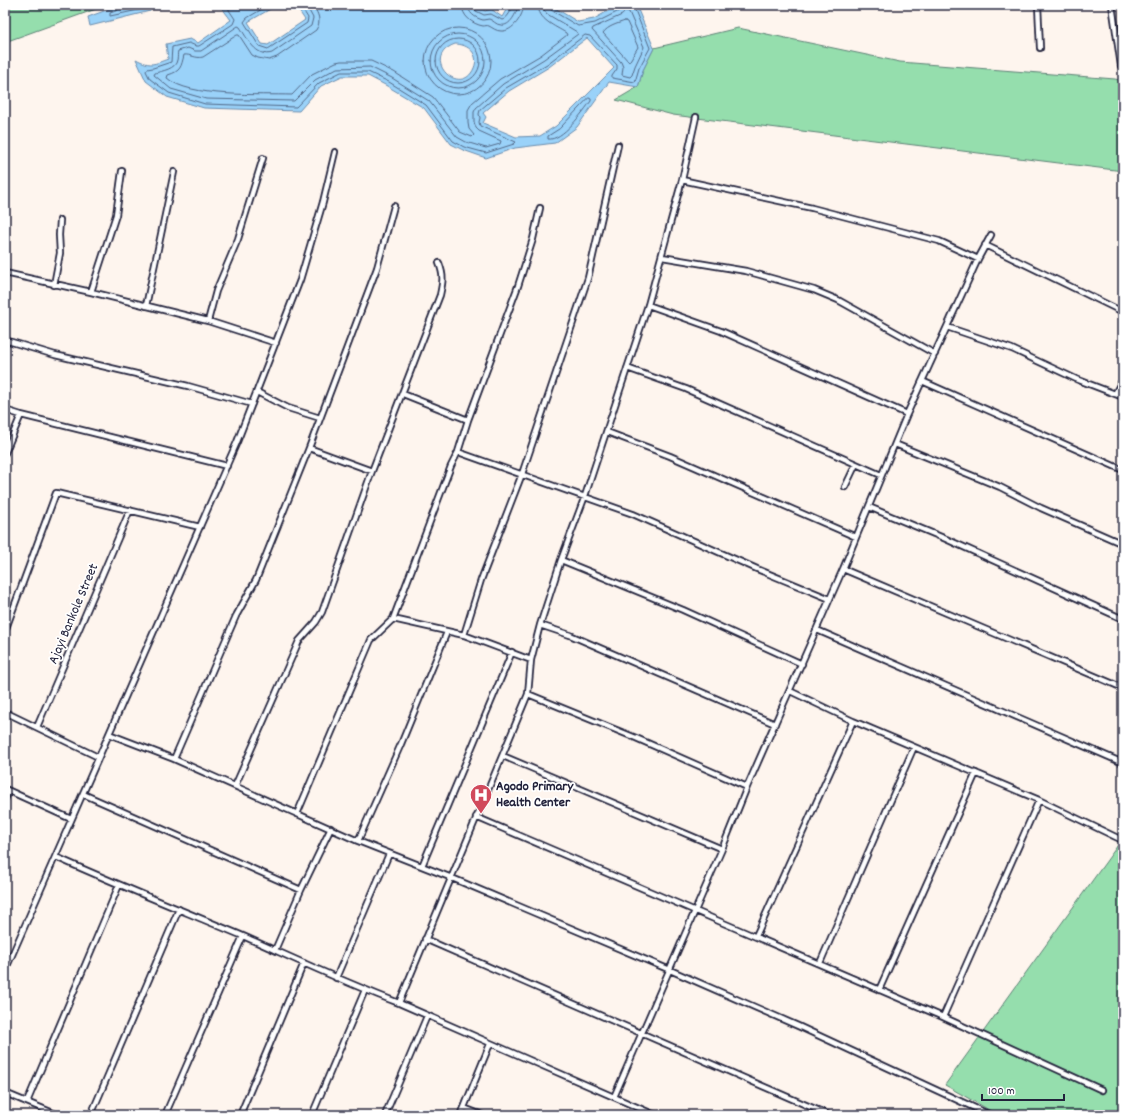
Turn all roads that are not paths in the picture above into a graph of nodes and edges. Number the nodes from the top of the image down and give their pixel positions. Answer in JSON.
{"nodes":[{"id":1,"x":1038,"y":5,"type":"edge"},
{"id":2,"x":1112,"y":5,"type":"edge"},
{"id":3,"x":1040,"y":48,"type":"dead end"},
{"id":4,"x":1121,"y":66,"type":"dead end"},
{"id":5,"x":696,"y":117,"type":"dead end"},
{"id":6,"x":618,"y":145,"type":"dead end"},
{"id":7,"x":335,"y":152,"type":"dead end"},
{"id":8,"x":263,"y":158,"type":"dead end"},
{"id":9,"x":122,"y":171,"type":"dead end"},
{"id":10,"x":174,"y":172,"type":"dead end"},
{"id":11,"x":682,"y":180,"type":"junction"},
{"id":12,"x":394,"y":206,"type":"dead end"},
{"id":13,"x":540,"y":208,"type":"dead end"},
{"id":14,"x":60,"y":220,"type":"dead end"},
{"id":15,"x":991,"y":235,"type":"dead end"},
{"id":16,"x":985,"y":245,"type":"junction"},
{"id":17,"x":662,"y":256,"type":"junction"},
{"id":18,"x":978,"y":259,"type":"junction"},
{"id":19,"x":439,"y":263,"type":"dead end"},
{"id":20,"x":5,"y":274,"type":"edge"},
{"id":21,"x":54,"y":285,"type":"junction"},
{"id":22,"x":91,"y":292,"type":"junction"},
{"id":23,"x":648,"y":305,"type":"junction"},
{"id":24,"x":146,"y":306,"type":"junction"},
{"id":25,"x":1123,"y":312,"type":"edge"},
{"id":26,"x":208,"y":321,"type":"junction"},
{"id":27,"x":947,"y":326,"type":"junction"},
{"id":28,"x":5,"y":340,"type":"edge"},
{"id":29,"x":276,"y":342,"type":"junction"},
{"id":30,"x":935,"y":354,"type":"junction"},
{"id":31,"x":627,"y":368,"type":"junction"},
{"id":32,"x":1123,"y":379,"type":"edge"},
{"id":33,"x":922,"y":381,"type":"junction"},
{"id":34,"x":256,"y":392,"type":"junction"},
{"id":35,"x":403,"y":394,"type":"junction"},
{"id":36,"x":1115,"y":394,"type":"junction"},
{"id":37,"x":1123,"y":397,"type":"edge"},
{"id":38,"x":252,"y":404,"type":"junction"},
{"id":39,"x":5,"y":410,"type":"edge"},
{"id":40,"x":907,"y":414,"type":"junction"},
{"id":41,"x":20,"y":415,"type":"junction"},
{"id":42,"x":320,"y":418,"type":"junction"},
{"id":43,"x":468,"y":420,"type":"junction"},
{"id":44,"x":607,"y":432,"type":"junction"},
{"id":45,"x":895,"y":444,"type":"junction"},
{"id":46,"x":309,"y":448,"type":"junction"},
{"id":47,"x":458,"y":452,"type":"junction"},
{"id":48,"x":5,"y":453,"type":"edge"},
{"id":49,"x":856,"y":464,"type":"junction"},
{"id":50,"x":227,"y":466,"type":"junction"},
{"id":51,"x":1123,"y":470,"type":"edge"},
{"id":52,"x":372,"y":471,"type":"junction"},
{"id":53,"x":522,"y":474,"type":"junction"},
{"id":54,"x":881,"y":474,"type":"junction"},
{"id":55,"x":845,"y":487,"type":"dead end"},
{"id":56,"x":585,"y":496,"type":"junction"},
{"id":57,"x":869,"y":507,"type":"junction"},
{"id":58,"x":130,"y":510,"type":"junction"},
{"id":59,"x":200,"y":527,"type":"junction"},
{"id":60,"x":856,"y":537,"type":"junction"},
{"id":61,"x":1123,"y":544,"type":"edge"},
{"id":62,"x":561,"y":560,"type":"junction"},
{"id":63,"x":843,"y":569,"type":"junction"},
{"id":64,"x":830,"y":599,"type":"junction"},
{"id":65,"x":392,"y":619,"type":"junction"},
{"id":66,"x":1123,"y":619,"type":"edge"},
{"id":67,"x":540,"y":625,"type":"junction"},
{"id":68,"x":817,"y":630,"type":"junction"},
{"id":69,"x":5,"y":631,"type":"edge"},
{"id":70,"x":447,"y":632,"type":"junction"},
{"id":71,"x":464,"y":635,"type":"junction"},
{"id":72,"x":512,"y":652,"type":"junction"},
{"id":73,"x":531,"y":660,"type":"junction"},
{"id":74,"x":802,"y":664,"type":"junction"},
{"id":75,"x":1123,"y":688,"type":"edge"},
{"id":76,"x":790,"y":691,"type":"junction"},
{"id":77,"x":528,"y":694,"type":"junction"},
{"id":78,"x":5,"y":712,"type":"edge"},
{"id":79,"x":853,"y":721,"type":"junction"},
{"id":80,"x":775,"y":724,"type":"junction"},
{"id":81,"x":37,"y":727,"type":"junction"},
{"id":82,"x":108,"y":734,"type":"junction"},
{"id":83,"x":914,"y":747,"type":"junction"},
{"id":84,"x":503,"y":756,"type":"junction"},
{"id":85,"x":98,"y":757,"type":"junction"},
{"id":86,"x":174,"y":758,"type":"junction"},
{"id":87,"x":1123,"y":763,"type":"edge"},
{"id":88,"x":976,"y":773,"type":"junction"},
{"id":89,"x":235,"y":786,"type":"junction"},
{"id":90,"x":747,"y":787,"type":"junction"},
{"id":91,"x":7,"y":790,"type":"edge"},
{"id":92,"x":82,"y":794,"type":"junction"},
{"id":93,"x":5,"y":798,"type":"edge"},
{"id":94,"x":1039,"y":800,"type":"junction"},
{"id":95,"x":297,"y":814,"type":"junction"},
{"id":96,"x":476,"y":817,"type":"junction"},
{"id":97,"x":71,"y":819,"type":"junction"},
{"id":98,"x":331,"y":828,"type":"junction"},
{"id":99,"x":1122,"y":840,"type":"dead end"},
{"id":100,"x":358,"y":841,"type":"junction"},
{"id":101,"x":722,"y":849,"type":"junction"},
{"id":102,"x":389,"y":854,"type":"junction"},
{"id":103,"x":56,"y":858,"type":"junction"},
{"id":104,"x":422,"y":866,"type":"junction"},
{"id":105,"x":452,"y":878,"type":"junction"},
{"id":106,"x":118,"y":885,"type":"junction"},
{"id":107,"x":300,"y":890,"type":"junction"},
{"id":108,"x":179,"y":909,"type":"junction"},
{"id":109,"x":695,"y":910,"type":"junction"},
{"id":110,"x":243,"y":936,"type":"junction"},
{"id":111,"x":756,"y":936,"type":"junction"},
{"id":112,"x":425,"y":939,"type":"junction"},
{"id":113,"x":274,"y":950,"type":"junction"},
{"id":114,"x":304,"y":963,"type":"junction"},
{"id":115,"x":820,"y":963,"type":"junction"},
{"id":116,"x":670,"y":970,"type":"junction"},
{"id":117,"x":5,"y":971,"type":"edge"},
{"id":118,"x":336,"y":978,"type":"junction"},
{"id":119,"x":365,"y":990,"type":"junction"},
{"id":120,"x":879,"y":990,"type":"junction"},
{"id":121,"x":399,"y":1003,"type":"junction"},
{"id":122,"x":427,"y":1016,"type":"junction"},
{"id":123,"x":943,"y":1017,"type":"junction"},
{"id":124,"x":642,"y":1032,"type":"junction"},
{"id":125,"x":490,"y":1044,"type":"junction"},
{"id":126,"x":1102,"y":1090,"type":"dead end"},
{"id":127,"x":5,"y":1093,"type":"edge"},
{"id":128,"x":614,"y":1097,"type":"junction"},
{"id":129,"x":26,"y":1102,"type":"junction"},
{"id":130,"x":464,"y":1108,"type":"junction"},
{"id":131,"x":58,"y":1115,"type":"edge"},
{"id":132,"x":91,"y":1115,"type":"edge"},
{"id":133,"x":165,"y":1115,"type":"edge"},
{"id":134,"x":240,"y":1115,"type":"edge"},
{"id":135,"x":312,"y":1115,"type":"edge"},
{"id":136,"x":384,"y":1115,"type":"edge"},
{"id":137,"x":461,"y":1115,"type":"edge"},
{"id":138,"x":482,"y":1115,"type":"edge"},
{"id":139,"x":655,"y":1115,"type":"edge"},
{"id":140,"x":829,"y":1115,"type":"edge"},
{"id":141,"x":990,"y":1115,"type":"edge"}],
"edges":[{"from":1,"to":3,"type":"street"},
{"from":2,"to":4,"type":"street"},
{"from":5,"to":11,"type":"street"},
{"from":6,"to":53,"type":"street"},
{"from":7,"to":29,"type":"street"},
{"from":8,"to":26,"type":"street"},
{"from":9,"to":22,"type":"street"},
{"from":10,"to":24,"type":"street"},
{"from":11,"to":17,"type":"street"},
{"from":11,"to":18,"type":"street"},
{"from":12,"to":42,"type":"street"},
{"from":13,"to":43,"type":"street"},
{"from":14,"to":21,"type":"street"},
{"from":15,"to":16,"type":"street"},
{"from":16,"to":18,"type":"street"},
{"from":16,"to":25,"type":"street"},
{"from":17,"to":23,"type":"street"},
{"from":17,"to":30,"type":"street"},
{"from":18,"to":27,"type":"street"},
{"from":19,"to":35,"type":"street"},
{"from":20,"to":21,"type":"street"},
{"from":21,"to":22,"type":"street"},
{"from":22,"to":24,"type":"street"},
{"from":23,"to":31,"type":"street"},
{"from":23,"to":40,"type":"street"},
{"from":24,"to":26,"type":"street"},
{"from":26,"to":29,"type":"street"},
{"from":27,"to":30,"type":"street"},
{"from":27,"to":36,"type":"street"},
{"from":28,"to":38,"type":"street"},
{"from":29,"to":34,"type":"street"},
{"from":30,"to":33,"type":"street"},
{"from":31,"to":44,"type":"street"},
{"from":31,"to":49,"type":"street"},
{"from":32,"to":36,"type":"street"},
{"from":33,"to":40,"type":"street"},
{"from":33,"to":51,"type":"street"},
{"from":34,"to":38,"type":"street"},
{"from":34,"to":42,"type":"street"},
{"from":35,"to":43,"type":"street"},
{"from":35,"to":52,"type":"street"},
{"from":36,"to":37,"type":"street"},
{"from":38,"to":50,"type":"street"},
{"from":39,"to":41,"type":"street"},
{"from":40,"to":45,"type":"street"},
{"from":41,"to":48,"type":"street"},
{"from":41,"to":50,"type":"street"},
{"from":42,"to":46,"type":"street"},
{"from":43,"to":47,"type":"street"},
{"from":44,"to":56,"type":"street"},
{"from":44,"to":60,"type":"street"},
{"from":45,"to":54,"type":"street"},
{"from":45,"to":61,"type":"street"},
{"from":46,"to":52,"type":"street"},
{"from":46,"to":86,"type":"street"},
{"from":47,"to":53,"type":"street"},
{"from":47,"to":65,"type":"street"},
{"from":49,"to":54,"type":"street"},
{"from":49,"to":55,"type":"street"},
{"from":50,"to":59,"type":"street"},
{"from":52,"to":89,"type":"street"},
{"from":53,"to":56,"type":"street"},
{"from":53,"to":71,"type":"street"},
{"from":54,"to":57,"type":"street"},
{"from":56,"to":62,"type":"street"},
{"from":56,"to":64,"type":"street"},
{"from":57,"to":60,"type":"street"},
{"from":57,"to":66,"type":"street"},
{"from":58,"to":59,"type":"street"},
{"from":58,"to":69,"type":"street"},
{"from":58,"to":81,"type":"street","name":"Ajayi Bankole Street"},
{"from":59,"to":82,"type":"street"},
{"from":60,"to":63,"type":"street"},
{"from":62,"to":67,"type":"street"},
{"from":62,"to":74,"type":"street"},
{"from":63,"to":64,"type":"street"},
{"from":63,"to":75,"type":"street"},
{"from":64,"to":68,"type":"street"},
{"from":65,"to":70,"type":"street"},
{"from":65,"to":95,"type":"street"},
{"from":67,"to":73,"type":"street"},
{"from":67,"to":80,"type":"street"},
{"from":68,"to":74,"type":"street"},
{"from":68,"to":87,"type":"street"},
{"from":70,"to":71,"type":"street"},
{"from":70,"to":100,"type":"street"},
{"from":71,"to":72,"type":"street"},
{"from":72,"to":73,"type":"street"},
{"from":72,"to":104,"type":"street"},
{"from":73,"to":77,"type":"street"},
{"from":74,"to":76,"type":"street"},
{"from":76,"to":79,"type":"street"},
{"from":76,"to":80,"type":"street"},
{"from":77,"to":84,"type":"street"},
{"from":77,"to":90,"type":"street"},
{"from":78,"to":81,"type":"street"},
{"from":79,"to":83,"type":"street"},
{"from":79,"to":111,"type":"street"},
{"from":80,"to":90,"type":"street"},
{"from":81,"to":85,"type":"street"},
{"from":82,"to":85,"type":"street"},
{"from":82,"to":86,"type":"street"},
{"from":83,"to":88,"type":"street"},
{"from":83,"to":115,"type":"street"},
{"from":84,"to":96,"type":"street"},
{"from":84,"to":101,"type":"street"},
{"from":85,"to":92,"type":"street"},
{"from":86,"to":89,"type":"street"},
{"from":88,"to":94,"type":"street"},
{"from":88,"to":120,"type":"street"},
{"from":89,"to":95,"type":"street"},
{"from":90,"to":101,"type":"street"},
{"from":91,"to":93,"type":"street"},
{"from":91,"to":97,"type":"street"},
{"from":92,"to":97,"type":"street"},
{"from":92,"to":107,"type":"street"},
{"from":94,"to":99,"type":"street"},
{"from":94,"to":123,"type":"street"},
{"from":95,"to":98,"type":"street"},
{"from":96,"to":105,"type":"street"},
{"from":96,"to":109,"type":"street"},
{"from":97,"to":103,"type":"street"},
{"from":98,"to":100,"type":"street"},
{"from":98,"to":107,"type":"street"},
{"from":100,"to":102,"type":"street"},
{"from":101,"to":109,"type":"street"},
{"from":102,"to":104,"type":"street"},
{"from":102,"to":118,"type":"street"},
{"from":103,"to":106,"type":"street"},
{"from":103,"to":117,"type":"street"},
{"from":104,"to":105,"type":"street"},
{"from":105,"to":112,"type":"street"},
{"from":105,"to":116,"type":"street"},
{"from":106,"to":108,"type":"street"},
{"from":106,"to":129,"type":"street"},
{"from":107,"to":113,"type":"street"},
{"from":108,"to":110,"type":"street"},
{"from":108,"to":132,"type":"street"},
{"from":109,"to":111,"type":"street"},
{"from":109,"to":116,"type":"street"},
{"from":110,"to":113,"type":"street"},
{"from":110,"to":133,"type":"street"},
{"from":111,"to":115,"type":"street"},
{"from":112,"to":121,"type":"street"},
{"from":112,"to":124,"type":"street"},
{"from":113,"to":114,"type":"street"},
{"from":114,"to":118,"type":"street"},
{"from":114,"to":134,"type":"street"},
{"from":115,"to":120,"type":"street"},
{"from":116,"to":124,"type":"street"},
{"from":116,"to":141,"type":"street"},
{"from":118,"to":119,"type":"street"},
{"from":119,"to":121,"type":"street"},
{"from":119,"to":135,"type":"street"},
{"from":120,"to":123,"type":"street"},
{"from":121,"to":122,"type":"street"},
{"from":122,"to":125,"type":"street"},
{"from":122,"to":136,"type":"street"},
{"from":123,"to":126,"type":"street"},
{"from":124,"to":128,"type":"street"},
{"from":124,"to":140,"type":"street"},
{"from":125,"to":128,"type":"street"},
{"from":125,"to":130,"type":"street"},
{"from":127,"to":129,"type":"street"},
{"from":128,"to":139,"type":"street"},
{"from":129,"to":131,"type":"street"},
{"from":130,"to":137,"type":"street"},
{"from":130,"to":138,"type":"street"}]}
